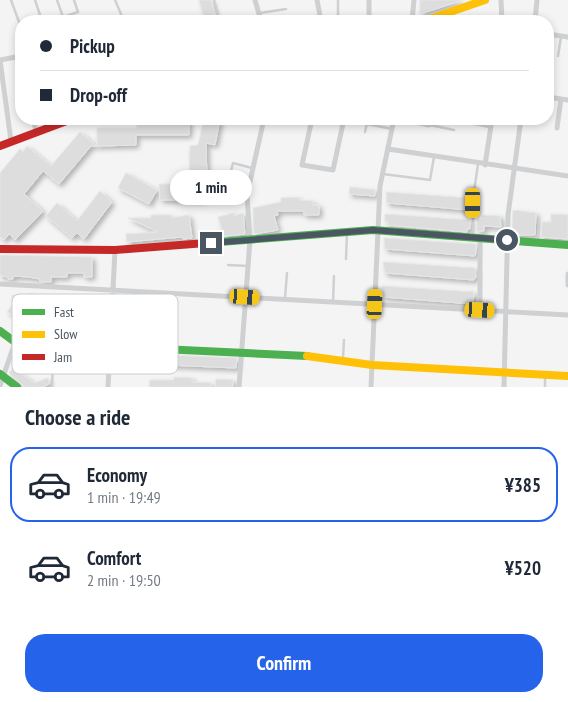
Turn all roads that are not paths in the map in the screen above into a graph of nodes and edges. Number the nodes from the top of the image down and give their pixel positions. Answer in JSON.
{"nodes":[{"id":1,"x":11,"y":0,"type":"edge"},
{"id":2,"x":35,"y":0,"type":"edge"},
{"id":3,"x":57,"y":0,"type":"edge"},
{"id":4,"x":74,"y":0,"type":"edge"},
{"id":5,"x":115,"y":0,"type":"edge"},
{"id":6,"x":214,"y":0,"type":"edge"},
{"id":7,"x":255,"y":0,"type":"edge"},
{"id":8,"x":317,"y":0,"type":"edge"},
{"id":9,"x":338,"y":0,"type":"edge"},
{"id":10,"x":369,"y":0,"type":"edge"},
{"id":11,"x":414,"y":0,"type":"edge"},
{"id":12,"x":485,"y":0,"type":"edge"},
{"id":13,"x":502,"y":0,"type":"edge"},
{"id":14,"x":537,"y":0,"type":"edge"},
{"id":15,"x":286,"y":9,"type":"dead end"},
{"id":16,"x":259,"y":14,"type":"joint"},
{"id":17,"x":16,"y":15,"type":"edge"},
{"id":18,"x":39,"y":15,"type":"edge"},
{"id":19,"x":62,"y":15,"type":"edge"},
{"id":20,"x":69,"y":15,"type":"edge"},
{"id":21,"x":121,"y":15,"type":"edge"},
{"id":22,"x":218,"y":15,"type":"edge"},
{"id":23,"x":320,"y":15,"type":"edge"},
{"id":24,"x":338,"y":15,"type":"edge"},
{"id":25,"x":369,"y":15,"type":"edge"},
{"id":26,"x":413,"y":15,"type":"edge"},
{"id":27,"x":449,"y":15,"type":"edge"},
{"id":28,"x":502,"y":15,"type":"edge"},
{"id":29,"x":535,"y":15,"type":"edge"},
{"id":30,"x":554,"y":35,"type":"edge"},
{"id":31,"x":561,"y":36,"type":"junction"},
{"id":32,"x":568,"y":37,"type":"edge"},
{"id":33,"x":558,"y":56,"type":"dead end"},
{"id":34,"x":15,"y":57,"type":"edge"},
{"id":35,"x":0,"y":68,"type":"edge"},
{"id":36,"x":2,"y":97,"type":"edge"},
{"id":37,"x":554,"y":98,"type":"edge"},
{"id":38,"x":561,"y":99,"type":"junction"},
{"id":39,"x":568,"y":100,"type":"edge"},
{"id":40,"x":34,"y":125,"type":"edge"},
{"id":41,"x":54,"y":125,"type":"edge"},
{"id":42,"x":263,"y":125,"type":"edge"},
{"id":43,"x":311,"y":125,"type":"edge"},
{"id":44,"x":343,"y":125,"type":"edge"},
{"id":45,"x":367,"y":125,"type":"edge"},
{"id":46,"x":372,"y":125,"type":"edge"},
{"id":47,"x":393,"y":125,"type":"edge"},
{"id":48,"x":438,"y":125,"type":"edge"},
{"id":49,"x":480,"y":125,"type":"edge"},
{"id":50,"x":520,"y":125,"type":"edge"},
{"id":51,"x":491,"y":127,"type":"joint"},
{"id":52,"x":557,"y":128,"type":"dead end"},
{"id":53,"x":392,"y":129,"type":"junction"},
{"id":54,"x":454,"y":130,"type":"dead end"},
{"id":55,"x":36,"y":131,"type":"junction"},
{"id":56,"x":365,"y":132,"type":"dead end"},
{"id":57,"x":11,"y":141,"type":"junction"},
{"id":58,"x":0,"y":146,"type":"edge"},
{"id":59,"x":388,"y":149,"type":"junction"},
{"id":60,"x":434,"y":157,"type":"junction"},
{"id":61,"x":478,"y":164,"type":"junction"},
{"id":62,"x":485,"y":165,"type":"junction"},
{"id":63,"x":252,"y":168,"type":"junction"},
{"id":64,"x":514,"y":168,"type":"junction"},
{"id":65,"x":383,"y":174,"type":"junction"},
{"id":66,"x":568,"y":176,"type":"edge"},
{"id":67,"x":474,"y":192,"type":"dead end"},
{"id":68,"x":247,"y":195,"type":"junction"},
{"id":69,"x":473,"y":203,"type":"dead end"},
{"id":70,"x":539,"y":222,"type":"dead end"},
{"id":71,"x":379,"y":230,"type":"junction"},
{"id":72,"x":347,"y":232,"type":"junction"},
{"id":73,"x":476,"y":237,"type":"junction"},
{"id":74,"x":250,"y":240,"type":"junction"},
{"id":75,"x":507,"y":240,"type":"junction"},
{"id":76,"x":538,"y":242,"type":"junction"},
{"id":77,"x":568,"y":245,"type":"edge"},
{"id":78,"x":0,"y":249,"type":"edge"},
{"id":79,"x":115,"y":250,"type":"junction"},
{"id":80,"x":346,"y":259,"type":"dead end"},
{"id":81,"x":228,"y":265,"type":"dead end"},
{"id":82,"x":248,"y":266,"type":"junction"},
{"id":83,"x":287,"y":274,"type":"dead end"},
{"id":84,"x":568,"y":274,"type":"edge"},
{"id":85,"x":334,"y":276,"type":"dead end"},
{"id":86,"x":0,"y":284,"type":"edge"},
{"id":87,"x":568,"y":285,"type":"edge"},
{"id":88,"x":113,"y":290,"type":"junction"},
{"id":89,"x":113,"y":294,"type":"edge"},
{"id":90,"x":245,"y":297,"type":"junction"},
{"id":91,"x":285,"y":300,"type":"junction"},
{"id":92,"x":333,"y":302,"type":"junction"},
{"id":93,"x":375,"y":304,"type":"junction"},
{"id":94,"x":480,"y":310,"type":"junction"},
{"id":95,"x":505,"y":311,"type":"junction"},
{"id":96,"x":568,"y":315,"type":"edge"},
{"id":97,"x":0,"y":331,"type":"edge"},
{"id":98,"x":12,"y":340,"type":"edge"},
{"id":99,"x":344,"y":340,"type":"dead end"},
{"id":100,"x":178,"y":349,"type":"edge"},
{"id":101,"x":12,"y":350,"type":"edge"},
{"id":102,"x":241,"y":351,"type":"junction"},
{"id":103,"x":342,"y":361,"type":"junction"},
{"id":104,"x":372,"y":365,"type":"junction"},
{"id":105,"x":504,"y":372,"type":"junction"},
{"id":106,"x":52,"y":374,"type":"edge"},
{"id":107,"x":109,"y":374,"type":"edge"},
{"id":108,"x":545,"y":375,"type":"junction"},
{"id":109,"x":2,"y":376,"type":"edge"},
{"id":110,"x":568,"y":376,"type":"edge"},
{"id":111,"x":0,"y":386,"type":"edge"},
{"id":112,"x":17,"y":387,"type":"edge"},
{"id":113,"x":52,"y":387,"type":"edge"},
{"id":114,"x":108,"y":387,"type":"edge"},
{"id":115,"x":239,"y":387,"type":"edge"},
{"id":116,"x":371,"y":387,"type":"edge"},
{"id":117,"x":504,"y":387,"type":"edge"},
{"id":118,"x":545,"y":387,"type":"edge"}],
"edges":[{"from":1,"to":17,"type":"lane"},
{"from":2,"to":18,"type":"lane"},
{"from":3,"to":19,"type":"lane"},
{"from":4,"to":20,"type":"lane"},
{"from":5,"to":21,"type":"lane"},
{"from":6,"to":22,"type":"lane"},
{"from":7,"to":16,"type":"street"},
{"from":8,"to":23,"type":"street"},
{"from":9,"to":24,"type":"lane"},
{"from":10,"to":25,"type":"street"},
{"from":11,"to":26,"type":"street"},
{"from":12,"to":27,"type":"street"},
{"from":13,"to":28,"type":"street"},
{"from":14,"to":29,"type":"street"},
{"from":15,"to":16,"type":"lane"},
{"from":30,"to":31,"type":"street"},
{"from":31,"to":32,"type":"street"},
{"from":31,"to":33,"type":"lane"},
{"from":34,"to":35,"type":"street"},
{"from":35,"to":36,"type":"street"},
{"from":36,"to":57,"type":"street"},
{"from":37,"to":38,"type":"street"},
{"from":38,"to":39,"type":"street"},
{"from":38,"to":52,"type":"street"},
{"from":40,"to":55,"type":"street"},
{"from":41,"to":55,"type":"street"},
{"from":42,"to":63,"type":"street"},
{"from":43,"to":44,"type":"street"},
{"from":45,"to":56,"type":"lane"},
{"from":46,"to":53,"type":"lane"},
{"from":47,"to":53,"type":"street"},
{"from":48,"to":54,"type":"lane"},
{"from":49,"to":51,"type":"lane"},
{"from":50,"to":64,"type":"street"},
{"from":51,"to":62,"type":"street"},
{"from":53,"to":59,"type":"street"},
{"from":55,"to":57,"type":"street"},
{"from":57,"to":58,"type":"street"},
{"from":59,"to":60,"type":"street"},
{"from":59,"to":65,"type":"street"},
{"from":60,"to":61,"type":"street"},
{"from":60,"to":65,"type":"lane"},
{"from":61,"to":62,"type":"street"},
{"from":61,"to":67,"type":"lane"},
{"from":62,"to":64,"type":"street"},
{"from":63,"to":68,"type":"street"},
{"from":63,"to":68,"type":"lane"},
{"from":64,"to":66,"type":"street"},
{"from":64,"to":75,"type":"street"},
{"from":65,"to":71,"type":"street"},
{"from":68,"to":74,"type":"street"},
{"from":69,"to":73,"type":"lane"},
{"from":70,"to":76,"type":"lane"},
{"from":71,"to":72,"type":"street"},
{"from":71,"to":73,"type":"street"},
{"from":71,"to":93,"type":"street"},
{"from":72,"to":74,"type":"street"},
{"from":72,"to":80,"type":"lane"},
{"from":73,"to":75,"type":"street"},
{"from":73,"to":94,"type":"street"},
{"from":74,"to":79,"type":"street"},
{"from":74,"to":82,"type":"street"},
{"from":75,"to":76,"type":"street"},
{"from":75,"to":95,"type":"street"},
{"from":76,"to":77,"type":"street"},
{"from":78,"to":79,"type":"street"},
{"from":79,"to":88,"type":"street"},
{"from":81,"to":82,"type":"lane"},
{"from":82,"to":90,"type":"street"},
{"from":83,"to":91,"type":"lane"},
{"from":84,"to":87,"type":"street"},
{"from":85,"to":92,"type":"lane"},
{"from":86,"to":88,"type":"street"},
{"from":88,"to":89,"type":"street"},
{"from":88,"to":90,"type":"street"},
{"from":90,"to":91,"type":"street"},
{"from":90,"to":102,"type":"street"},
{"from":91,"to":92,"type":"street"},
{"from":92,"to":93,"type":"street"},
{"from":93,"to":94,"type":"street"},
{"from":93,"to":104,"type":"street"},
{"from":94,"to":95,"type":"street"},
{"from":95,"to":96,"type":"street"},
{"from":95,"to":105,"type":"street"},
{"from":97,"to":98,"type":"street"},
{"from":99,"to":103,"type":"lane"},
{"from":100,"to":102,"type":"street"},
{"from":101,"to":109,"type":"street"},
{"from":102,"to":103,"type":"street"},
{"from":102,"to":115,"type":"street"},
{"from":103,"to":104,"type":"street"},
{"from":104,"to":105,"type":"street"},
{"from":104,"to":116,"type":"street"},
{"from":105,"to":108,"type":"street"},
{"from":105,"to":117,"type":"street"},
{"from":106,"to":113,"type":"lane"},
{"from":107,"to":114,"type":"street"},
{"from":108,"to":110,"type":"street"},
{"from":108,"to":118,"type":"lane"},
{"from":109,"to":111,"type":"street"},
{"from":109,"to":112,"type":"street"}]}
